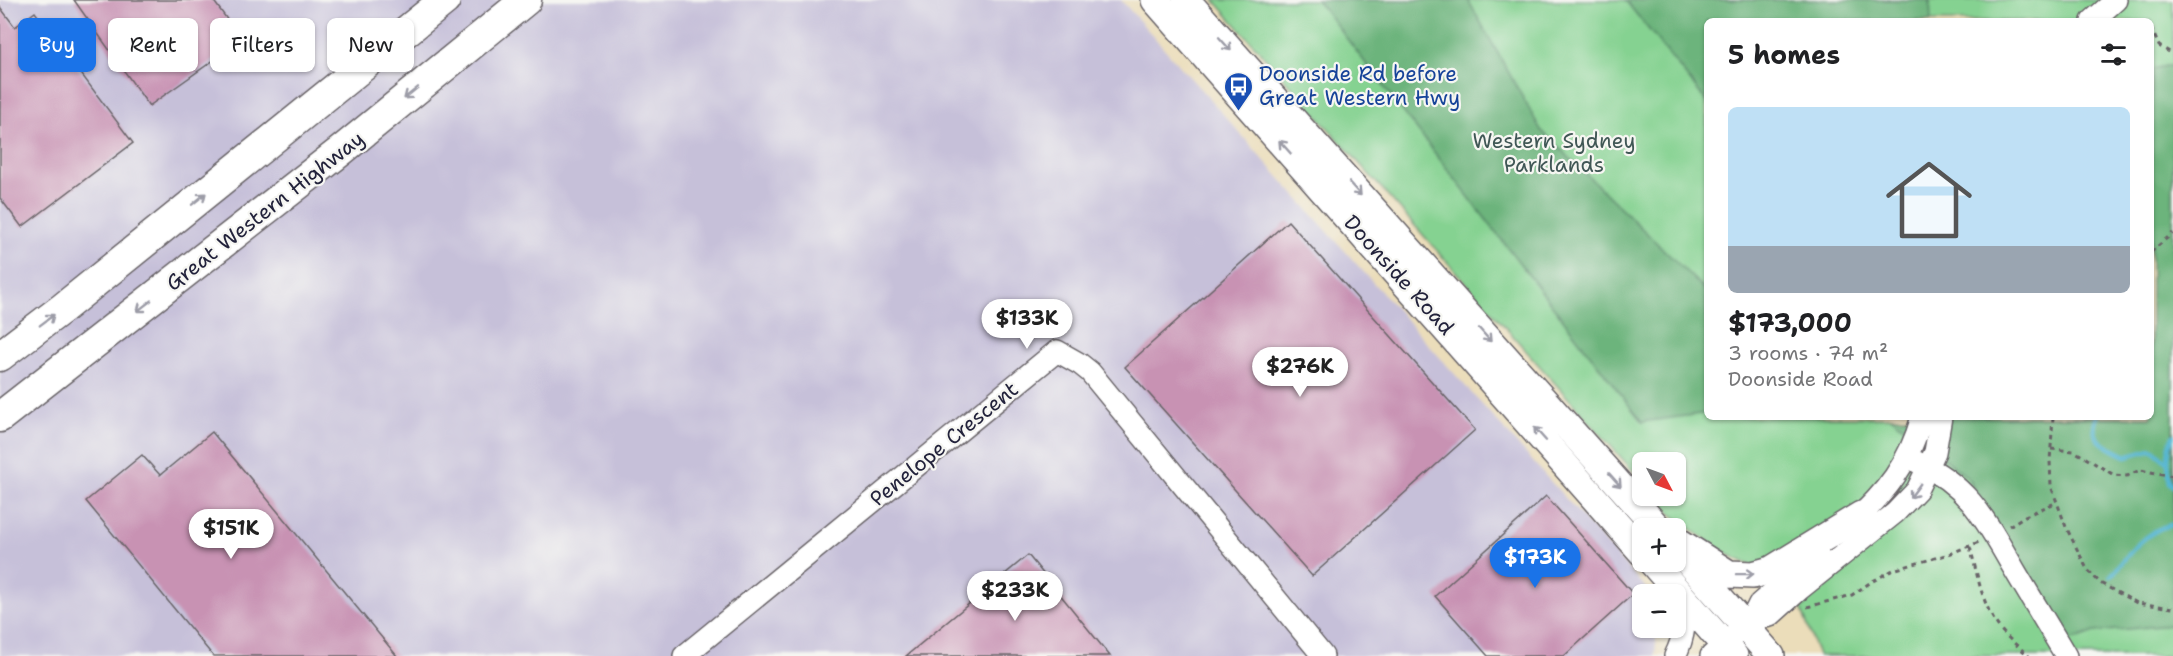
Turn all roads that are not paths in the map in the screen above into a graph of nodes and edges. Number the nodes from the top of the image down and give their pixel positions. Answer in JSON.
{"nodes":[{"id":1,"x":445,"y":0,"type":"edge"},
{"id":2,"x":526,"y":0,"type":"edge"},
{"id":3,"x":1155,"y":0,"type":"edge"},
{"id":4,"x":1186,"y":0,"type":"edge"},
{"id":5,"x":2116,"y":0,"type":"edge"},
{"id":6,"x":2095,"y":18,"type":"edge"},
{"id":7,"x":0,"y":356,"type":"edge"},
{"id":8,"x":0,"y":417,"type":"edge"},
{"id":9,"x":1921,"y":420,"type":"edge"},
{"id":10,"x":1940,"y":420,"type":"edge"},
{"id":11,"x":1907,"y":458,"type":"junction"},
{"id":12,"x":1928,"y":467,"type":"junction"},
{"id":13,"x":1861,"y":515,"type":"junction"},
{"id":14,"x":1649,"y":518,"type":"edge"},
{"id":15,"x":1632,"y":541,"type":"edge"},
{"id":16,"x":1686,"y":546,"type":"edge"},
{"id":17,"x":1686,"y":558,"type":"edge"},
{"id":18,"x":1660,"y":572,"type":"edge"},
{"id":19,"x":1670,"y":584,"type":"edge"},
{"id":20,"x":1686,"y":603,"type":"edge"},
{"id":21,"x":1747,"y":623,"type":"junction"},
{"id":22,"x":1682,"y":638,"type":"edge"},
{"id":23,"x":1723,"y":652,"type":"edge"},
{"id":24,"x":684,"y":656,"type":"edge"},
{"id":25,"x":1323,"y":656,"type":"edge"},
{"id":26,"x":1675,"y":656,"type":"edge"},
{"id":27,"x":1771,"y":656,"type":"edge"},
{"id":28,"x":2066,"y":656,"type":"edge"}],
"edges":[{"from":7,"to":1,"type":"highway","one_way":true},
{"from":2,"to":8,"type":"highway","name":"Great Western Highway","one_way":true},
{"from":15,"to":3,"type":"main road","name":"Doonside Road","one_way":true},
{"from":4,"to":14,"type":"main road","name":"Doonside Road","one_way":true},
{"from":5,"to":6,"type":"street"},
{"from":9,"to":11,"type":"street"},
{"from":10,"to":12,"type":"street"},
{"from":11,"to":12,"type":"street"},
{"from":11,"to":13,"type":"street"},
{"from":12,"to":21,"type":"street","one_way":true},
{"from":12,"to":28,"type":"street"},
{"from":16,"to":13,"type":"main road","one_way":true},
{"from":13,"to":21,"type":"street"},
{"from":17,"to":21,"type":"main road"},
{"from":18,"to":19,"type":"main road"},
{"from":20,"to":23,"type":"main road"},
{"from":21,"to":23,"type":"street"},
{"from":21,"to":27,"type":"main road"},
{"from":22,"to":26,"type":"street"},
{"from":24,"to":25,"type":"street","name":"Penelope Crescent"}]}
